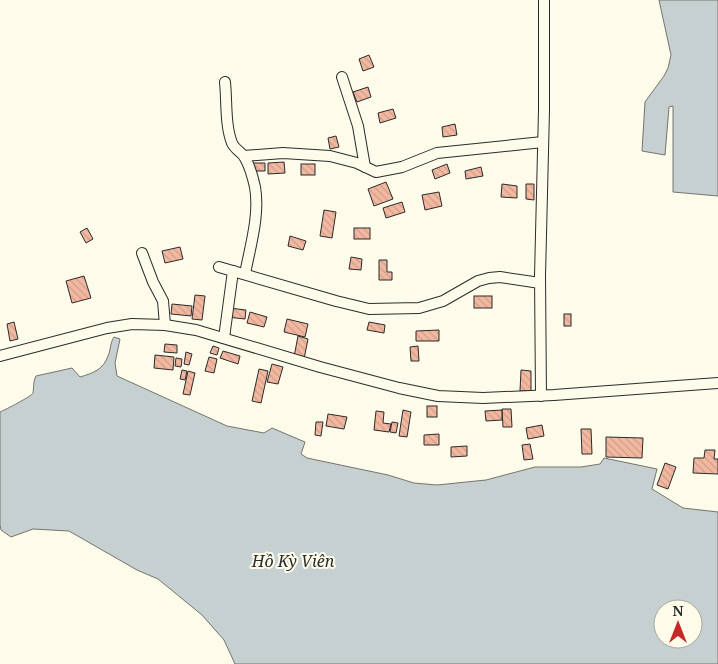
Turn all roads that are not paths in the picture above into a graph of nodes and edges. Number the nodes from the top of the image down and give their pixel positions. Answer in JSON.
{"nodes":[{"id":1,"x":544,"y":0,"type":"edge"},
{"id":2,"x":342,"y":77,"type":"dead end"},
{"id":3,"x":225,"y":82,"type":"dead end"},
{"id":4,"x":543,"y":142,"type":"junction"},
{"id":5,"x":244,"y":156,"type":"junction"},
{"id":6,"x":365,"y":167,"type":"junction"},
{"id":7,"x":142,"y":253,"type":"dead end"},
{"id":8,"x":218,"y":267,"type":"dead end"},
{"id":9,"x":233,"y":271,"type":"junction"},
{"id":10,"x":244,"y":274,"type":"junction"},
{"id":11,"x":540,"y":283,"type":"junction"},
{"id":12,"x":164,"y":325,"type":"junction"},
{"id":13,"x":224,"y":338,"type":"junction"},
{"id":14,"x":0,"y":356,"type":"edge"},
{"id":15,"x":718,"y":383,"type":"edge"},
{"id":16,"x":541,"y":396,"type":"junction"}],
"edges":[{"from":1,"to":4,"type":"street"},
{"from":2,"to":6,"type":"street"},
{"from":3,"to":5,"type":"street"},
{"from":4,"to":6,"type":"street"},
{"from":4,"to":11,"type":"street"},
{"from":5,"to":6,"type":"street"},
{"from":5,"to":10,"type":"street"},
{"from":7,"to":12,"type":"street"},
{"from":8,"to":9,"type":"street"},
{"from":9,"to":10,"type":"street"},
{"from":9,"to":13,"type":"street"},
{"from":10,"to":11,"type":"street"},
{"from":11,"to":16,"type":"street"},
{"from":12,"to":13,"type":"street"},
{"from":12,"to":14,"type":"street"},
{"from":13,"to":16,"type":"street"},
{"from":15,"to":16,"type":"street"}]}
